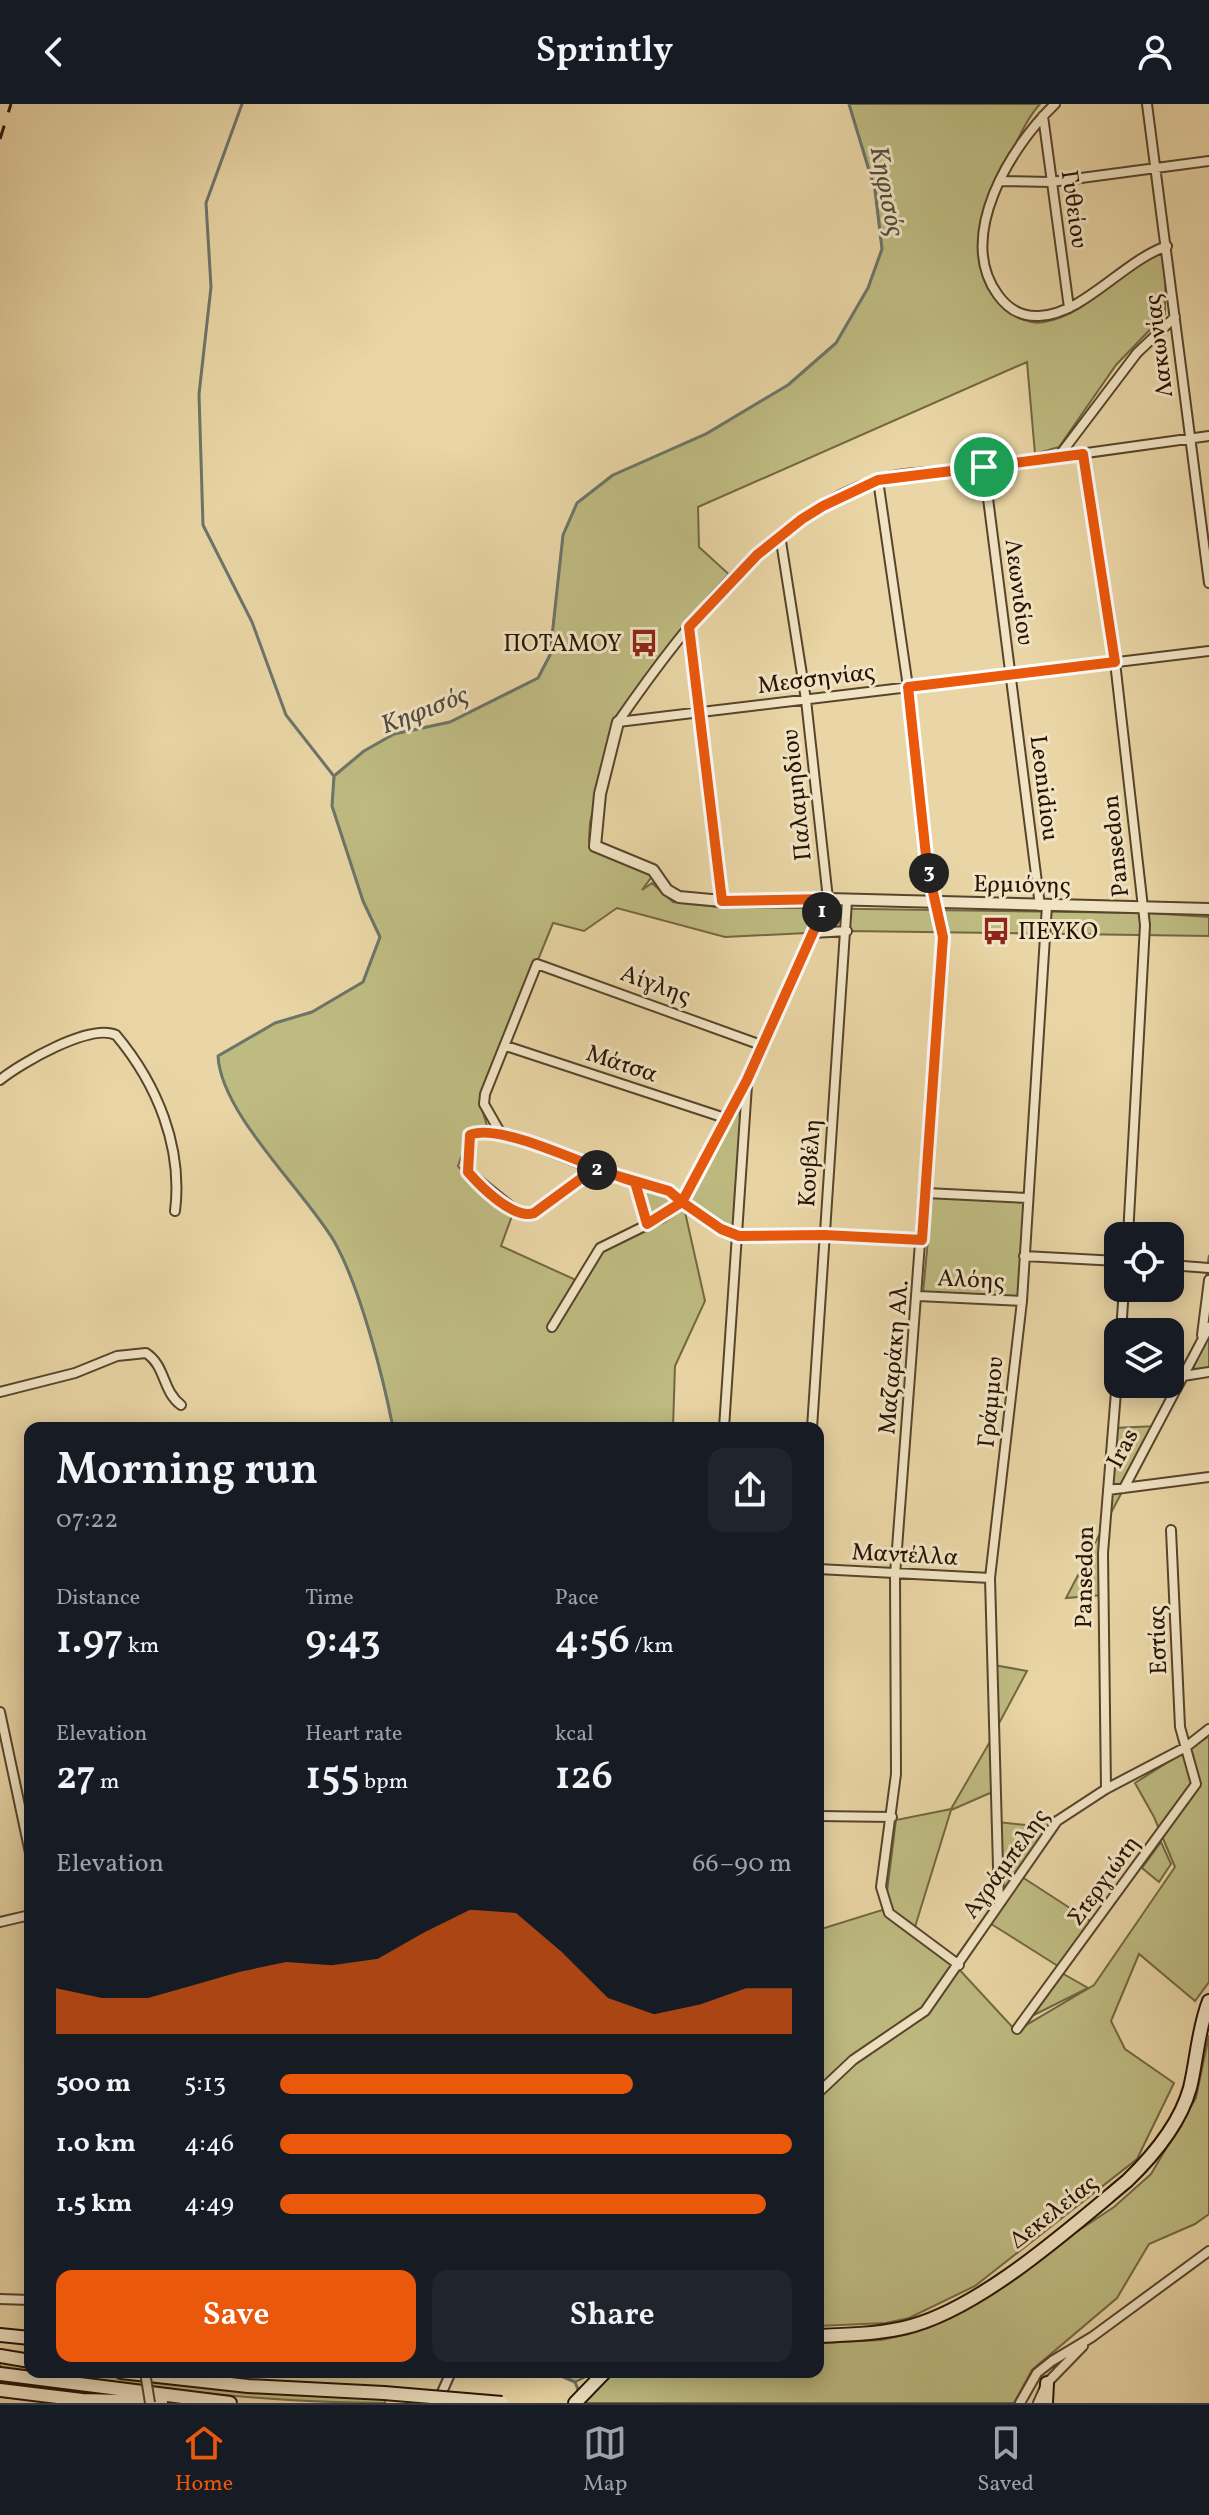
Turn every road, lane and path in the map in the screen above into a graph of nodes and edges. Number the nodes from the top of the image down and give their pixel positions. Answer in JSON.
{"nodes":[{"id":1,"x":1055,"y":104,"type":"edge"},
{"id":2,"x":1147,"y":104,"type":"edge"},
{"id":3,"x":1043,"y":116,"type":"junction"},
{"id":4,"x":1209,"y":161,"type":"edge"},
{"id":5,"x":1156,"y":168,"type":"junction"},
{"id":6,"x":1001,"y":181,"type":"junction"},
{"id":7,"x":1051,"y":182,"type":"junction"},
{"id":8,"x":1167,"y":246,"type":"junction"},
{"id":9,"x":1069,"y":308,"type":"junction"},
{"id":10,"x":1175,"y":317,"type":"junction"},
{"id":11,"x":1209,"y":436,"type":"edge"},
{"id":12,"x":1189,"y":439,"type":"junction"},
{"id":13,"x":1083,"y":454,"type":"junction"},
{"id":14,"x":1059,"y":456,"type":"junction"},
{"id":15,"x":984,"y":467,"type":"junction"},
{"id":16,"x":878,"y":480,"type":"junction"},
{"id":17,"x":780,"y":535,"type":"junction"},
{"id":18,"x":1209,"y":583,"type":"edge"},
{"id":19,"x":689,"y":627,"type":"junction"},
{"id":20,"x":1209,"y":651,"type":"edge"},
{"id":21,"x":1115,"y":662,"type":"junction"},
{"id":22,"x":1010,"y":675,"type":"junction"},
{"id":23,"x":908,"y":687,"type":"junction"},
{"id":24,"x":806,"y":700,"type":"junction"},
{"id":25,"x":700,"y":712,"type":"junction"},
{"id":26,"x":618,"y":722,"type":"junction"},
{"id":27,"x":828,"y":899,"type":"junction"},
{"id":28,"x":722,"y":901,"type":"junction"},
{"id":29,"x":847,"y":901,"type":"junction"},
{"id":30,"x":937,"y":903,"type":"junction"},
{"id":31,"x":1142,"y":905,"type":"junction"},
{"id":32,"x":1043,"y":906,"type":"junction"},
{"id":33,"x":1209,"y":909,"type":"edge"},
{"id":34,"x":847,"y":931,"type":"junction"},
{"id":35,"x":813,"y":933,"type":"junction"},
{"id":36,"x":761,"y":1045,"type":"junction"},
{"id":37,"x":506,"y":1046,"type":"junction"},
{"id":38,"x":0,"y":1080,"type":"edge"},
{"id":39,"x":747,"y":1080,"type":"junction"},
{"id":40,"x":725,"y":1118,"type":"junction"},
{"id":41,"x":500,"y":1132,"type":"junction"},
{"id":42,"x":594,"y":1169,"type":"junction"},
{"id":43,"x":635,"y":1182,"type":"junction"},
{"id":44,"x":926,"y":1193,"type":"junction"},
{"id":45,"x":1028,"y":1198,"type":"junction"},
{"id":46,"x":682,"y":1202,"type":"junction"},
{"id":47,"x":175,"y":1211,"type":"dead end"},
{"id":48,"x":1129,"y":1222,"type":"edge"},
{"id":49,"x":647,"y":1224,"type":"junction"},
{"id":50,"x":824,"y":1235,"type":"junction"},
{"id":51,"x":739,"y":1236,"type":"junction"},
{"id":52,"x":922,"y":1240,"type":"junction"},
{"id":53,"x":1024,"y":1256,"type":"junction"},
{"id":54,"x":1104,"y":1260,"type":"edge"},
{"id":55,"x":1184,"y":1266,"type":"edge"},
{"id":56,"x":1209,"y":1268,"type":"edge"},
{"id":57,"x":1209,"y":1280,"type":"edge"},
{"id":58,"x":918,"y":1296,"type":"junction"},
{"id":59,"x":1022,"y":1301,"type":"junction"},
{"id":60,"x":552,"y":1327,"type":"dead end"},
{"id":61,"x":1209,"y":1327,"type":"edge"},
{"id":62,"x":1201,"y":1342,"type":"junction"},
{"id":63,"x":1209,"y":1372,"type":"edge"},
{"id":64,"x":1184,"y":1374,"type":"edge"},
{"id":65,"x":1184,"y":1376,"type":"edge"},
{"id":66,"x":0,"y":1392,"type":"edge"},
{"id":67,"x":1115,"y":1398,"type":"edge"},
{"id":68,"x":1171,"y":1398,"type":"edge"},
{"id":69,"x":181,"y":1405,"type":"dead end"},
{"id":70,"x":724,"y":1422,"type":"edge"},
{"id":71,"x":812,"y":1422,"type":"edge"},
{"id":72,"x":1209,"y":1477,"type":"edge"},
{"id":73,"x":1124,"y":1488,"type":"junction"},
{"id":74,"x":1108,"y":1490,"type":"junction"},
{"id":75,"x":1171,"y":1530,"type":"dead end"},
{"id":76,"x":824,"y":1569,"type":"edge"},
{"id":77,"x":895,"y":1575,"type":"junction"},
{"id":78,"x":990,"y":1578,"type":"junction"},
{"id":79,"x":0,"y":1712,"type":"edge"},
{"id":80,"x":1209,"y":1729,"type":"edge"},
{"id":81,"x":1186,"y":1747,"type":"junction"},
{"id":82,"x":1106,"y":1789,"type":"junction"},
{"id":83,"x":24,"y":1811,"type":"edge"},
{"id":84,"x":824,"y":1816,"type":"edge"},
{"id":85,"x":892,"y":1817,"type":"junction"},
{"id":86,"x":999,"y":1903,"type":"junction"},
{"id":87,"x":24,"y":1916,"type":"edge"},
{"id":88,"x":0,"y":1922,"type":"edge"},
{"id":89,"x":959,"y":1965,"type":"junction"},
{"id":90,"x":1209,"y":2001,"type":"edge"},
{"id":91,"x":1017,"y":2029,"type":"dead end"},
{"id":92,"x":824,"y":2087,"type":"edge"},
{"id":93,"x":1209,"y":2251,"type":"edge"},
{"id":94,"x":0,"y":2299,"type":"edge"},
{"id":95,"x":24,"y":2300,"type":"edge"},
{"id":96,"x":0,"y":2335,"type":"edge"},
{"id":97,"x":824,"y":2335,"type":"edge"},
{"id":98,"x":24,"y":2337,"type":"edge"},
{"id":99,"x":1092,"y":2337,"type":"junction"},
{"id":100,"x":0,"y":2356,"type":"edge"},
{"id":101,"x":24,"y":2360,"type":"edge"},
{"id":102,"x":0,"y":2374,"type":"edge"},
{"id":103,"x":24,"y":2377,"type":"edge"},
{"id":104,"x":31,"y":2378,"type":"edge"},
{"id":105,"x":146,"y":2378,"type":"edge"},
{"id":106,"x":171,"y":2378,"type":"edge"},
{"id":107,"x":448,"y":2378,"type":"edge"},
{"id":108,"x":598,"y":2378,"type":"edge"},
{"id":109,"x":179,"y":2379,"type":"joint"},
{"id":110,"x":1047,"y":2383,"type":"junction"},
{"id":111,"x":0,"y":2390,"type":"edge"},
{"id":112,"x":179,"y":2397,"type":"junction"},
{"id":113,"x":150,"y":2403,"type":"edge"},
{"id":114,"x":230,"y":2403,"type":"edge"},
{"id":115,"x":437,"y":2403,"type":"edge"},
{"id":116,"x":502,"y":2403,"type":"edge"},
{"id":117,"x":575,"y":2403,"type":"edge"},
{"id":118,"x":1020,"y":2403,"type":"edge"},
{"id":119,"x":1038,"y":2403,"type":"edge"},
{"id":120,"x":1046,"y":2403,"type":"edge"}],
"edges":[{"from":1,"to":3,"type":"street"},
{"from":2,"to":5,"type":"street","name":"Λακωνίας"},
{"from":3,"to":6,"type":"street"},
{"from":3,"to":7,"type":"street","name":"Γυθείου"},
{"from":4,"to":5,"type":"street"},
{"from":5,"to":7,"type":"street"},
{"from":5,"to":8,"type":"street","name":"Λακωνίας"},
{"from":6,"to":7,"type":"street"},
{"from":6,"to":9,"type":"street"},
{"from":7,"to":9,"type":"street","name":"Γυθείου"},
{"from":8,"to":9,"type":"street"},
{"from":8,"to":10,"type":"street","name":"Λακωνίας"},
{"from":10,"to":12,"type":"street","name":"Λακωνίας"},
{"from":10,"to":14,"type":"street"},
{"from":11,"to":12,"type":"street"},
{"from":12,"to":13,"type":"street"},
{"from":12,"to":18,"type":"street","name":"Λακωνίας"},
{"from":13,"to":14,"type":"street"},
{"from":13,"to":21,"type":"street","name":"Pansedon"},
{"from":14,"to":15,"type":"street"},
{"from":15,"to":16,"type":"street"},
{"from":15,"to":22,"type":"street","name":"Λεωνιδίου"},
{"from":16,"to":17,"type":"street"},
{"from":16,"to":23,"type":"street","name":"Μαζαράκη Αλ."},
{"from":17,"to":19,"type":"street"},
{"from":17,"to":24,"type":"street","name":"Παλαμηδίου"},
{"from":19,"to":25,"type":"street"},
{"from":19,"to":26,"type":"street"},
{"from":20,"to":21,"type":"street","name":"Μεσσηνίας"},
{"from":21,"to":22,"type":"street","name":"Μεσσηνίας"},
{"from":21,"to":31,"type":"street","name":"Pansedon"},
{"from":22,"to":23,"type":"street","name":"Μεσσηνίας"},
{"from":22,"to":32,"type":"street","name":"Leonidiou"},
{"from":23,"to":24,"type":"street","name":"Μεσσηνίας"},
{"from":23,"to":30,"type":"street","name":"Μαζαράκη Αλ."},
{"from":24,"to":25,"type":"street","name":"Μεσσηνίας"},
{"from":24,"to":27,"type":"street","name":"Παλαμηδίου"},
{"from":25,"to":26,"type":"street","name":"Μεσσηνίας"},
{"from":25,"to":28,"type":"street"},
{"from":26,"to":28,"type":"street","name":"Ερμιόνης"},
{"from":27,"to":28,"type":"street","name":"Ερμιόνης"},
{"from":27,"to":29,"type":"street","name":"Ερμιόνης"},
{"from":27,"to":35,"type":"street"},
{"from":29,"to":30,"type":"street","name":"Ερμιόνης"},
{"from":29,"to":34,"type":"street","name":"Κουβέλη"},
{"from":30,"to":32,"type":"street","name":"Ερμιόνης"},
{"from":30,"to":44,"type":"street","name":"Μαζαράκη Αλ."},
{"from":31,"to":32,"type":"street","name":"Ερμιόνης"},
{"from":31,"to":33,"type":"street","name":"Ερμιόνης"},
{"from":31,"to":48,"type":"street","name":"Pansedon"},
{"from":32,"to":45,"type":"street","name":"Γράμμου"},
{"from":34,"to":35,"type":"street"},
{"from":34,"to":50,"type":"street","name":"Κουβέλη"},
{"from":35,"to":36,"type":"street"},
{"from":36,"to":37,"type":"street","name":"Αίγλης"},
{"from":36,"to":39,"type":"street"},
{"from":37,"to":40,"type":"street","name":"Μάτσα"},
{"from":37,"to":41,"type":"street"},
{"from":38,"to":47,"type":"street"},
{"from":39,"to":40,"type":"street"},
{"from":39,"to":51,"type":"street"},
{"from":40,"to":46,"type":"street"},
{"from":41,"to":42,"type":"street"},
{"from":41,"to":42,"type":"street"},
{"from":42,"to":43,"type":"street"},
{"from":43,"to":46,"type":"street"},
{"from":43,"to":49,"type":"street"},
{"from":44,"to":45,"type":"street"},
{"from":44,"to":52,"type":"street","name":"Μαζαράκη Αλ."},
{"from":45,"to":53,"type":"street","name":"Γράμμου"},
{"from":46,"to":49,"type":"street"},
{"from":46,"to":51,"type":"street"},
{"from":49,"to":60,"type":"street"},
{"from":50,"to":51,"type":"street"},
{"from":50,"to":52,"type":"street"},
{"from":50,"to":71,"type":"street","name":"Κουβέλη"},
{"from":51,"to":70,"type":"street"},
{"from":52,"to":58,"type":"street","name":"Μαζαράκη Αλ."},
{"from":53,"to":54,"type":"street"},
{"from":53,"to":59,"type":"street","name":"Γράμμου"},
{"from":55,"to":56,"type":"street"},
{"from":57,"to":62,"type":"street","name":"Iras"},
{"from":58,"to":59,"type":"street","name":"Αλόης"},
{"from":58,"to":77,"type":"street","name":"Μαζαράκη Αλ."},
{"from":59,"to":78,"type":"street","name":"Γράμμου"},
{"from":61,"to":62,"type":"street","name":"Iras"},
{"from":62,"to":64,"type":"street","name":"Iras"},
{"from":63,"to":65,"type":"street"},
{"from":66,"to":69,"type":"street"},
{"from":67,"to":74,"type":"street","name":"Pansedon"},
{"from":68,"to":73,"type":"street","name":"Iras"},
{"from":72,"to":73,"type":"street"},
{"from":73,"to":74,"type":"street"},
{"from":74,"to":82,"type":"street","name":"Pansedon"},
{"from":75,"to":81,"type":"street","name":"Εστίας"},
{"from":76,"to":77,"type":"street","name":"Μαντέλλα"},
{"from":77,"to":78,"type":"street","name":"Μαντέλλα"},
{"from":77,"to":85,"type":"street","name":"Μαζαράκη Αλ."},
{"from":78,"to":86,"type":"street","name":"Γράμμου"},
{"from":79,"to":83,"type":"street"},
{"from":80,"to":81,"type":"street","name":"Αγράμπελης"},
{"from":81,"to":82,"type":"street","name":"Αγράμπελης"},
{"from":81,"to":91,"type":"street","name":"Στεργιώτη"},
{"from":82,"to":86,"type":"street","name":"Αγράμπελης"},
{"from":84,"to":85,"type":"street"},
{"from":85,"to":89,"type":"street","name":"Μαζαράκη Αλ."},
{"from":86,"to":89,"type":"street","name":"Αγράμπελης"},
{"from":87,"to":88,"type":"street"},
{"from":89,"to":92,"type":"street","name":"Αγράμπελης"},
{"from":90,"to":97,"type":"main road","name":"Δεκελείας"},
{"from":93,"to":99,"type":"street"},
{"from":94,"to":95,"type":"street"},
{"from":96,"to":98,"type":"main road"},
{"from":99,"to":110,"type":"street"},
{"from":99,"to":118,"type":"street"},
{"from":100,"to":101,"type":"main road"},
{"from":102,"to":103,"type":"main road"},
{"from":104,"to":112,"type":"main road"},
{"from":105,"to":113,"type":"street","bridge":true},
{"from":106,"to":109,"type":"main road"},
{"from":107,"to":115,"type":"street"},
{"from":108,"to":117,"type":"main road"},
{"from":109,"to":116,"type":"main road","bridge":true},
{"from":110,"to":119,"type":"street"},
{"from":110,"to":120,"type":"main road"},
{"from":111,"to":112,"type":"main road"},
{"from":112,"to":114,"type":"main road"}]}
